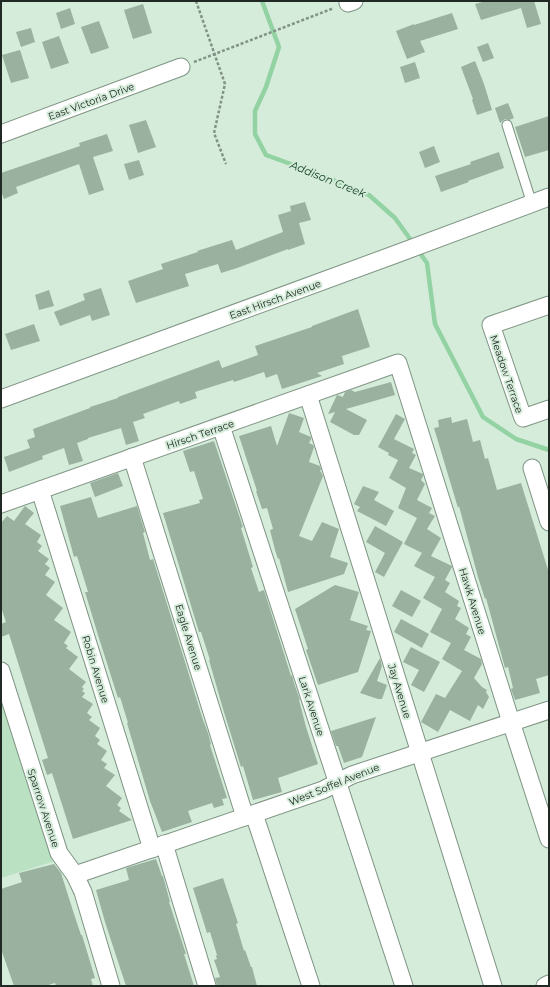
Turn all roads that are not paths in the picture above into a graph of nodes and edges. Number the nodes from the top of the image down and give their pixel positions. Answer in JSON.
{"nodes":[{"id":1,"x":182,"y":67,"type":"road end"},
{"id":2,"x":507,"y":125,"type":"dead end"},
{"id":3,"x":1,"y":134,"type":"edge"},
{"id":4,"x":549,"y":197,"type":"edge"},
{"id":5,"x":532,"y":204,"type":"junction"},
{"id":6,"x":549,"y":305,"type":"edge"},
{"id":7,"x":398,"y":364,"type":"joint"},
{"id":8,"x":308,"y":395,"type":"junction"},
{"id":9,"x":1,"y":399,"type":"edge"},
{"id":10,"x":549,"y":409,"type":"edge"},
{"id":11,"x":221,"y":426,"type":"junction"},
{"id":12,"x":132,"y":457,"type":"junction"},
{"id":13,"x":532,"y":468,"type":"dead end"},
{"id":14,"x":40,"y":490,"type":"junction"},
{"id":15,"x":1,"y":504,"type":"edge"},
{"id":16,"x":549,"y":522,"type":"edge"},
{"id":17,"x":1,"y":671,"type":"edge"},
{"id":18,"x":549,"y":710,"type":"edge"},
{"id":19,"x":511,"y":722,"type":"junction"},
{"id":20,"x":420,"y":753,"type":"junction"},
{"id":21,"x":337,"y":782,"type":"junction"},
{"id":22,"x":250,"y":815,"type":"junction"},
{"id":23,"x":549,"y":839,"type":"edge"},
{"id":24,"x":158,"y":846,"type":"junction"},
{"id":25,"x":75,"y":875,"type":"junction"},
{"id":26,"x":549,"y":984,"type":"edge"},
{"id":27,"x":111,"y":986,"type":"edge"},
{"id":28,"x":207,"y":986,"type":"edge"},
{"id":29,"x":311,"y":986,"type":"edge"},
{"id":30,"x":404,"y":986,"type":"edge"},
{"id":31,"x":493,"y":986,"type":"edge"},
{"id":32,"x":545,"y":986,"type":"edge"}],
"edges":[{"from":1,"to":3,"type":"street","name":"East Victoria Drive"},
{"from":2,"to":5,"type":"lane"},
{"from":4,"to":5,"type":"street","name":"East Hirsch Avenue"},
{"from":5,"to":9,"type":"street","name":"East Hirsch Avenue"},
{"from":6,"to":10,"type":"street","name":"Meadow Terrace"},
{"from":7,"to":8,"type":"street","name":"Hirsch Terrace"},
{"from":7,"to":19,"type":"street","name":"Hawk Avenue"},
{"from":8,"to":11,"type":"street","name":"Hirsch Terrace"},
{"from":8,"to":20,"type":"street","name":"Jay Avenue"},
{"from":11,"to":12,"type":"street","name":"Hirsch Terrace"},
{"from":11,"to":21,"type":"street","name":"Lark Avenue"},
{"from":12,"to":14,"type":"street","name":"Hirsch Terrace"},
{"from":12,"to":22,"type":"street","name":"Eagle Avenue"},
{"from":13,"to":16,"type":"street"},
{"from":14,"to":15,"type":"street","name":"Hirsch Terrace"},
{"from":14,"to":24,"type":"street","name":"Robin Avenue"},
{"from":17,"to":25,"type":"street","name":"Sparrow Avenue"},
{"from":18,"to":19,"type":"street","name":"West Soffel Avenue"},
{"from":19,"to":20,"type":"street","name":"West Soffel Avenue"},
{"from":19,"to":23,"type":"street","name":"Hawk Avenue"},
{"from":20,"to":21,"type":"street","name":"West Soffel Avenue"},
{"from":20,"to":31,"type":"street","name":"Jay Avenue"},
{"from":21,"to":22,"type":"street","name":"West Soffel Avenue"},
{"from":21,"to":30,"type":"street","name":"Lark Avenue"},
{"from":22,"to":24,"type":"street","name":"West Soffel Avenue"},
{"from":22,"to":29,"type":"street","name":"Eagle Avenue"},
{"from":24,"to":25,"type":"street","name":"West Soffel Avenue"},
{"from":24,"to":28,"type":"street","name":"Robin Avenue"},
{"from":25,"to":27,"type":"street","name":"Sparrow Avenue"},
{"from":26,"to":32,"type":"street"}]}
